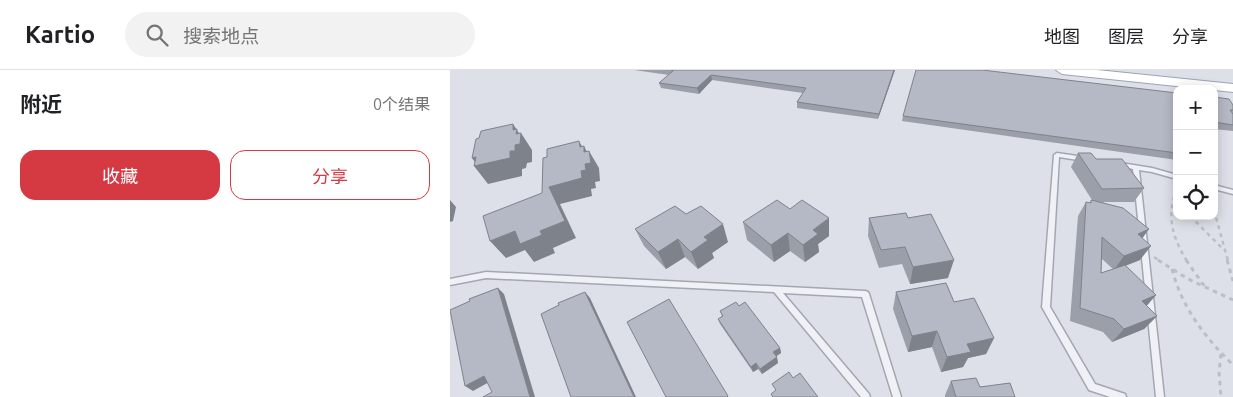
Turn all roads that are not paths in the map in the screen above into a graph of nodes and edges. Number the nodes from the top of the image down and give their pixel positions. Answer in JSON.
{"nodes":[{"id":1,"x":1062,"y":70,"type":"edge"},
{"id":2,"x":1170,"y":70,"type":"edge"},
{"id":3,"x":1233,"y":77,"type":"edge"},
{"id":4,"x":1233,"y":88,"type":"edge"},
{"id":5,"x":1092,"y":160,"type":"edge"},
{"id":6,"x":1109,"y":163,"type":"edge"},
{"id":7,"x":1136,"y":168,"type":"junction"},
{"id":8,"x":1173,"y":176,"type":"edge"},
{"id":9,"x":1218,"y":188,"type":"edge"},
{"id":10,"x":1233,"y":192,"type":"edge"},
{"id":11,"x":450,"y":282,"type":"edge"},
{"id":12,"x":776,"y":290,"type":"junction"},
{"id":13,"x":866,"y":397,"type":"edge"},
{"id":14,"x":897,"y":397,"type":"edge"},
{"id":15,"x":1122,"y":397,"type":"edge"},
{"id":16,"x":1160,"y":397,"type":"edge"}],
"edges":[{"from":1,"to":4,"type":"main road"},
{"from":2,"to":3,"type":"main road"},
{"from":5,"to":15,"type":"lane"},
{"from":6,"to":7,"type":"lane"},
{"from":7,"to":8,"type":"lane"},
{"from":7,"to":16,"type":"lane"},
{"from":9,"to":10,"type":"lane"},
{"from":11,"to":12,"type":"lane"},
{"from":12,"to":13,"type":"lane"},
{"from":12,"to":14,"type":"lane"}]}
